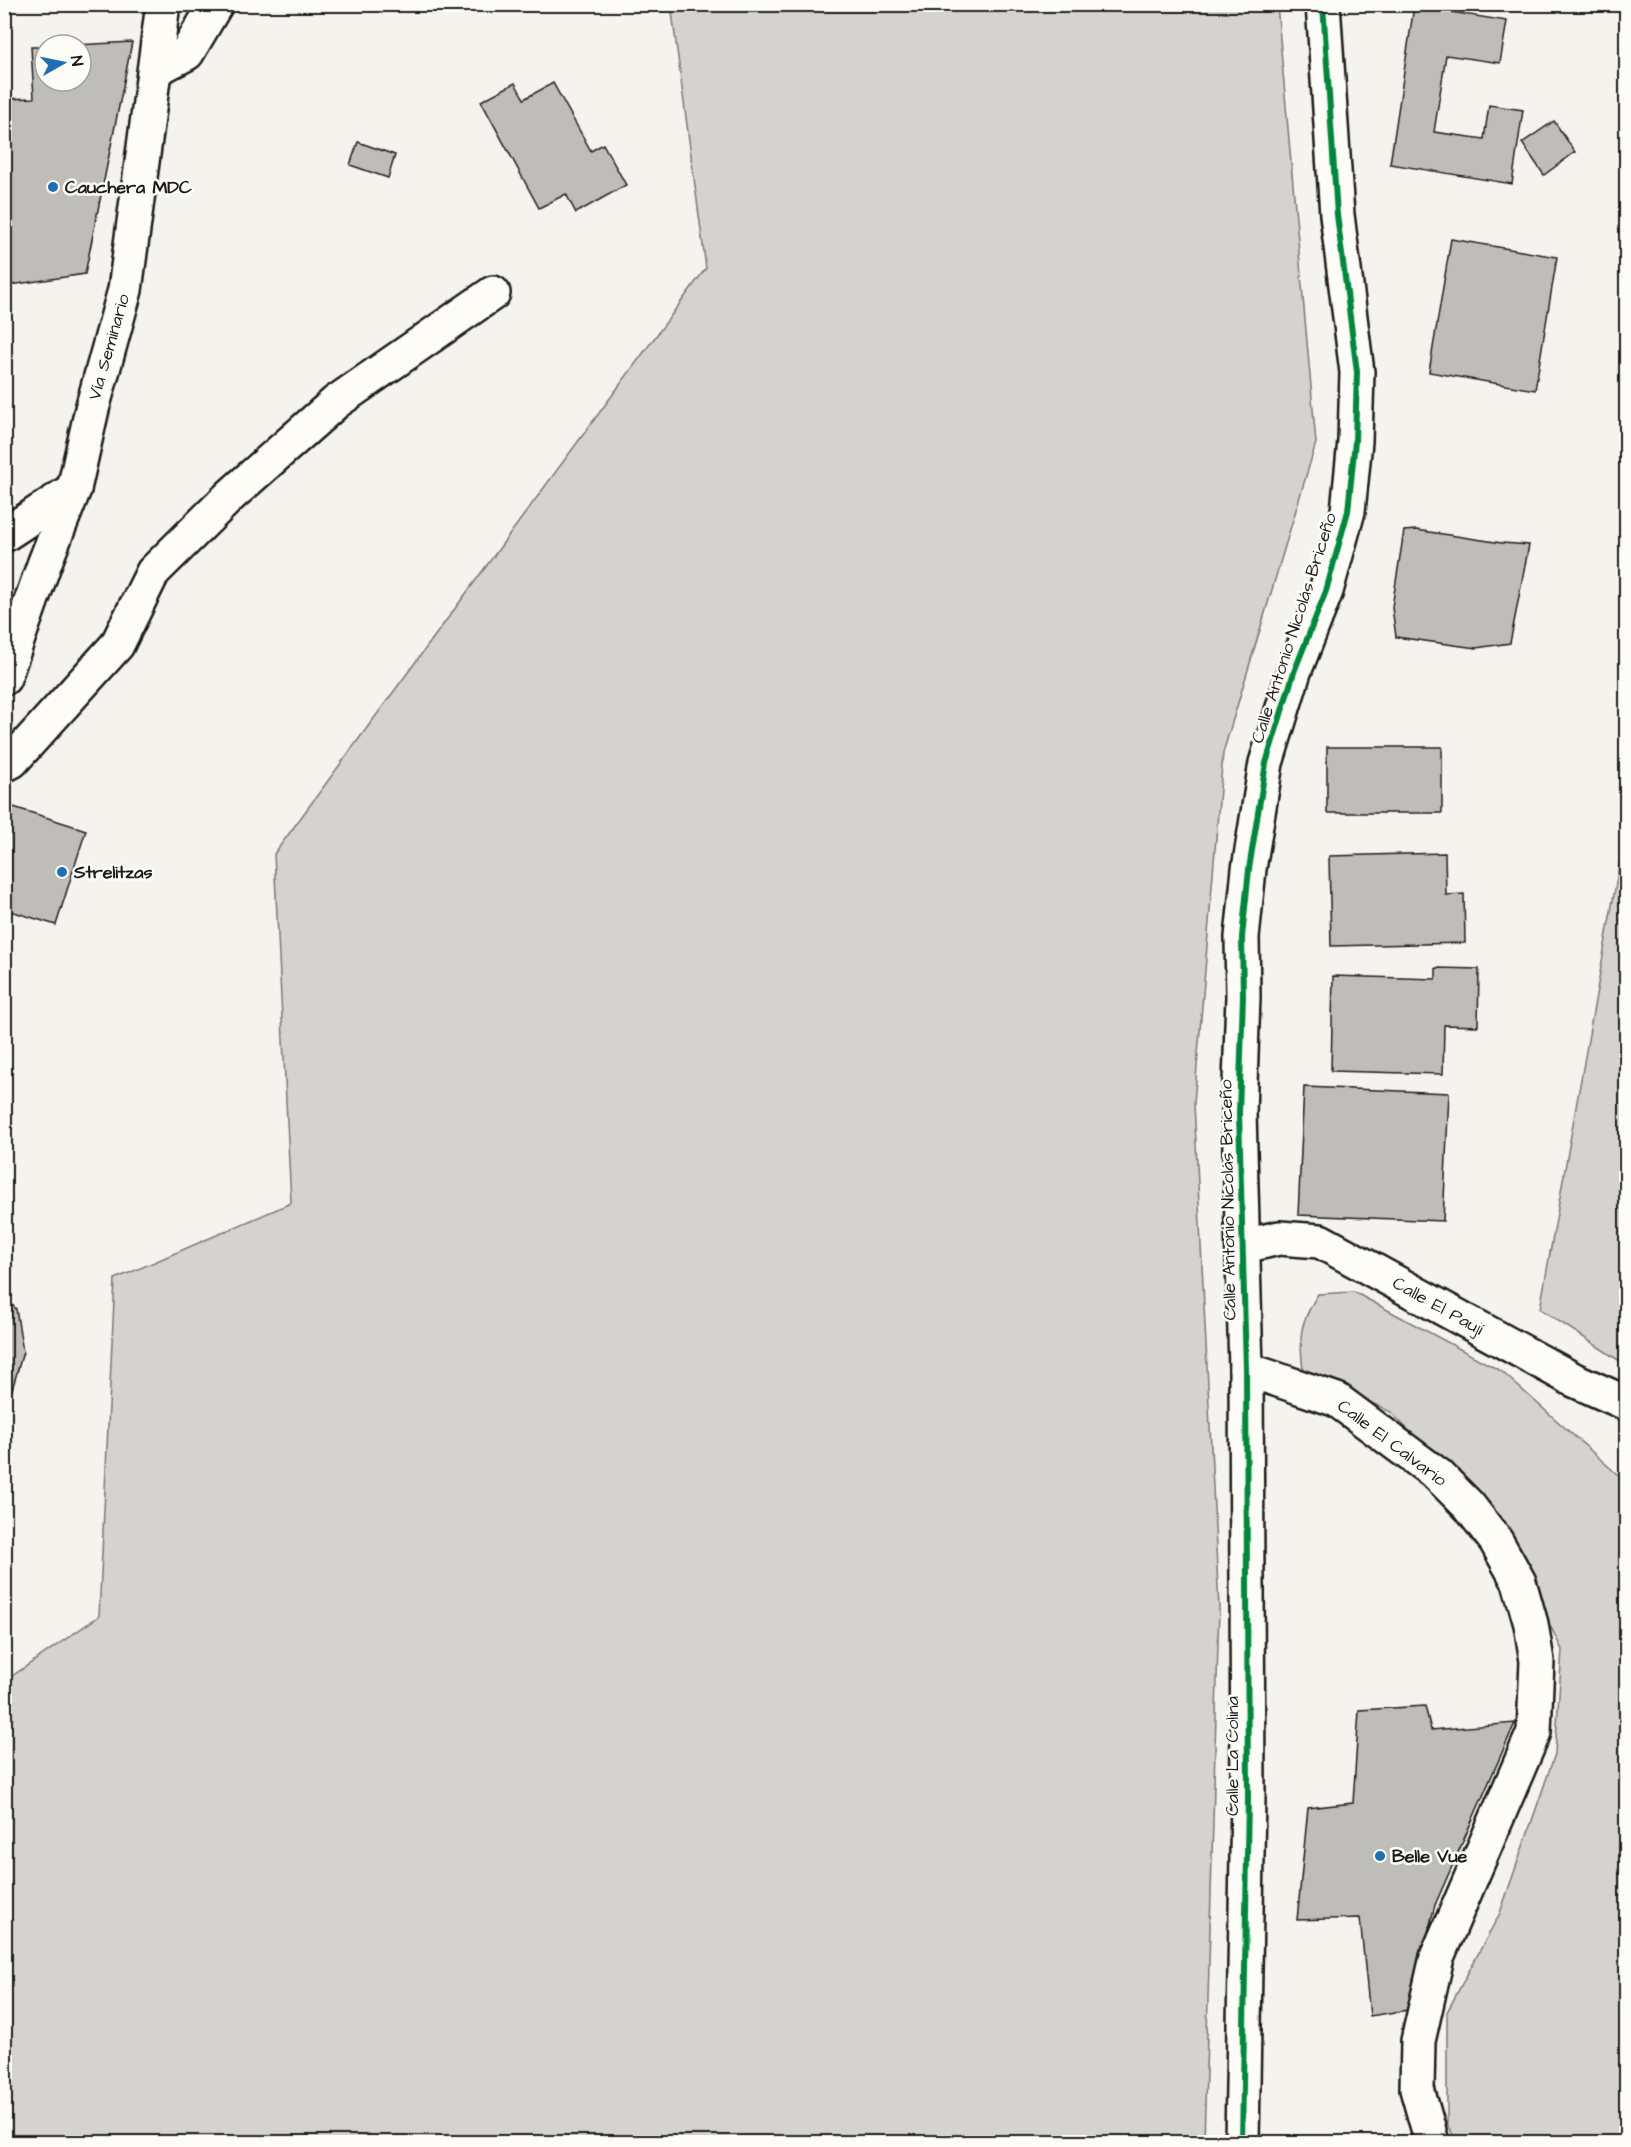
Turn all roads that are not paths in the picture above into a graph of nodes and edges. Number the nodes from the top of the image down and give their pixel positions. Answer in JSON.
{"nodes":[{"id":1,"x":163,"y":4,"type":"edge"},
{"id":2,"x":216,"y":4,"type":"edge"},
{"id":3,"x":1323,"y":4,"type":"edge"},
{"id":4,"x":156,"y":69,"type":"junction"},
{"id":5,"x":493,"y":293,"type":"dead end"},
{"id":6,"x":75,"y":489,"type":"junction"},
{"id":7,"x":4,"y":535,"type":"edge"},
{"id":8,"x":4,"y":678,"type":"edge"},
{"id":9,"x":4,"y":765,"type":"edge"},
{"id":10,"x":1244,"y":1246,"type":"junction"},
{"id":11,"x":1246,"y":1369,"type":"junction"},
{"id":12,"x":1626,"y":1403,"type":"edge"},
{"id":13,"x":1242,"y":2142,"type":"edge"},
{"id":14,"x":1432,"y":2142,"type":"edge"}],
"edges":[{"from":1,"to":4,"type":"street","name":"Vía Seminario"},
{"from":2,"to":4,"type":"street"},
{"from":3,"to":10,"type":"street","name":"Calle Antonio Nicolás Briceño"},
{"from":4,"to":6,"type":"street","name":"Vía Seminario"},
{"from":5,"to":9,"type":"street"},
{"from":6,"to":7,"type":"street"},
{"from":6,"to":8,"type":"street","name":"Vía Seminario"},
{"from":10,"to":11,"type":"street","name":"Calle Antonio Nicolás Briceño"},
{"from":10,"to":12,"type":"street","name":"Calle El Paují"},
{"from":11,"to":13,"type":"street","name":"Calle La Colina"},
{"from":11,"to":14,"type":"street","name":"Calle El Calvario"}]}
